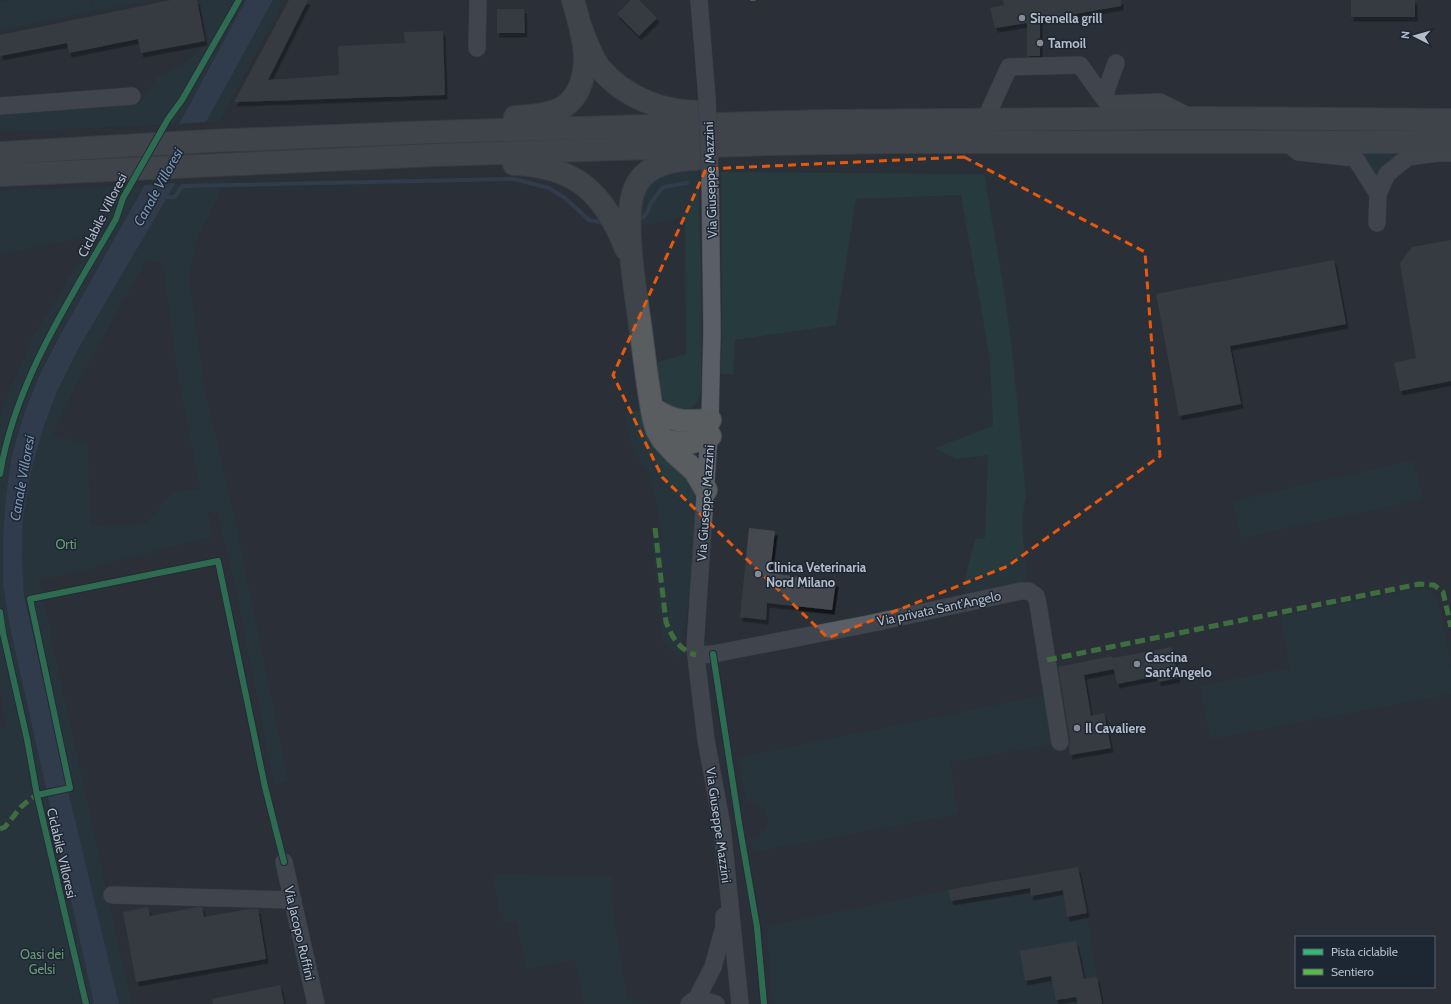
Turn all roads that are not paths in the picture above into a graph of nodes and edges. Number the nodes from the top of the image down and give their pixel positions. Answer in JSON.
{"nodes":[{"id":1,"x":478,"y":0,"type":"edge"},
{"id":2,"x":573,"y":0,"type":"edge"},
{"id":3,"x":699,"y":0,"type":"edge"},
{"id":4,"x":581,"y":28,"type":"junction"},
{"id":5,"x":476,"y":48,"type":"dead end"},
{"id":6,"x":1116,"y":62,"type":"dead end"},
{"id":7,"x":132,"y":96,"type":"dead end"},
{"id":8,"x":1105,"y":100,"type":"junction"},
{"id":9,"x":0,"y":106,"type":"edge"},
{"id":10,"x":1194,"y":118,"type":"junction"},
{"id":11,"x":985,"y":120,"type":"junction"},
{"id":12,"x":1451,"y":120,"type":"edge"},
{"id":13,"x":826,"y":121,"type":"junction"},
{"id":14,"x":434,"y":132,"type":"junction"},
{"id":15,"x":1286,"y":141,"type":"junction"},
{"id":16,"x":1451,"y":142,"type":"edge"},
{"id":17,"x":0,"y":143,"type":"edge"},
{"id":18,"x":768,"y":144,"type":"junction"},
{"id":19,"x":149,"y":145,"type":"junction"},
{"id":20,"x":0,"y":153,"type":"edge"},
{"id":21,"x":1451,"y":153,"type":"edge"},
{"id":22,"x":435,"y":155,"type":"junction"},
{"id":23,"x":0,"y":175,"type":"edge"},
{"id":24,"x":1378,"y":194,"type":"junction"},
{"id":25,"x":1377,"y":223,"type":"dead end"},
{"id":26,"x":632,"y":263,"type":"junction"},
{"id":27,"x":652,"y":408,"type":"junction"},
{"id":28,"x":710,"y":428,"type":"junction"},
{"id":29,"x":663,"y":440,"type":"junction"},
{"id":30,"x":706,"y":490,"type":"junction"},
{"id":31,"x":696,"y":655,"type":"junction"},
{"id":32,"x":1060,"y":742,"type":"dead end"},
{"id":33,"x":722,"y":826,"type":"junction"},
{"id":34,"x":284,"y":862,"type":"dead end"},
{"id":35,"x":112,"y":894,"type":"dead end"},
{"id":36,"x":293,"y":900,"type":"junction"},
{"id":37,"x":693,"y":1001,"type":"edge"},
{"id":38,"x":316,"y":1004,"type":"edge"},
{"id":39,"x":716,"y":1004,"type":"edge"},
{"id":40,"x":740,"y":1004,"type":"edge"}],
"edges":[{"from":1,"to":5,"type":"street"},
{"from":2,"to":4,"type":"highway"},
{"from":3,"to":28,"type":"street","name":"Via Giuseppe Mazzini","bridge":true},
{"from":4,"to":13,"type":"highway"},
{"from":4,"to":14,"type":"highway"},
{"from":6,"to":8,"type":"street"},
{"from":7,"to":9,"type":"street"},
{"from":8,"to":10,"type":"street"},
{"from":8,"to":11,"type":"street"},
{"from":10,"to":11,"type":"highway"},
{"from":10,"to":12,"type":"highway"},
{"from":11,"to":13,"type":"highway"},
{"from":13,"to":14,"type":"highway"},
{"from":14,"to":19,"type":"highway"},
{"from":15,"to":16,"type":"highway"},
{"from":15,"to":18,"type":"highway"},
{"from":15,"to":24,"type":"street"},
{"from":17,"to":19,"type":"highway"},
{"from":18,"to":22,"type":"highway"},
{"from":18,"to":26,"type":"highway"},
{"from":19,"to":20,"type":"highway"},
{"from":21,"to":24,"type":"street"},
{"from":22,"to":23,"type":"highway"},
{"from":22,"to":26,"type":"highway"},
{"from":24,"to":25,"type":"street"},
{"from":26,"to":27,"type":"highway"},
{"from":27,"to":28,"type":"highway"},
{"from":27,"to":29,"type":"highway"},
{"from":28,"to":29,"type":"highway"},
{"from":28,"to":30,"type":"street","name":"Via Giuseppe Mazzini"},
{"from":29,"to":30,"type":"highway"},
{"from":30,"to":31,"type":"street","name":"Via Giuseppe Mazzini"},
{"from":31,"to":32,"type":"street","name":"Via privata Sant'Angelo"},
{"from":31,"to":33,"type":"street","name":"Via Giuseppe Mazzini"},
{"from":33,"to":37,"type":"street"},
{"from":33,"to":40,"type":"street","name":"Via Giuseppe Mazzini"},
{"from":34,"to":36,"type":"street","name":"Via Jacopo Ruffini"},
{"from":35,"to":36,"type":"street"},
{"from":36,"to":38,"type":"street","name":"Via Jacopo Ruffini"},
{"from":37,"to":39,"type":"street"}]}
